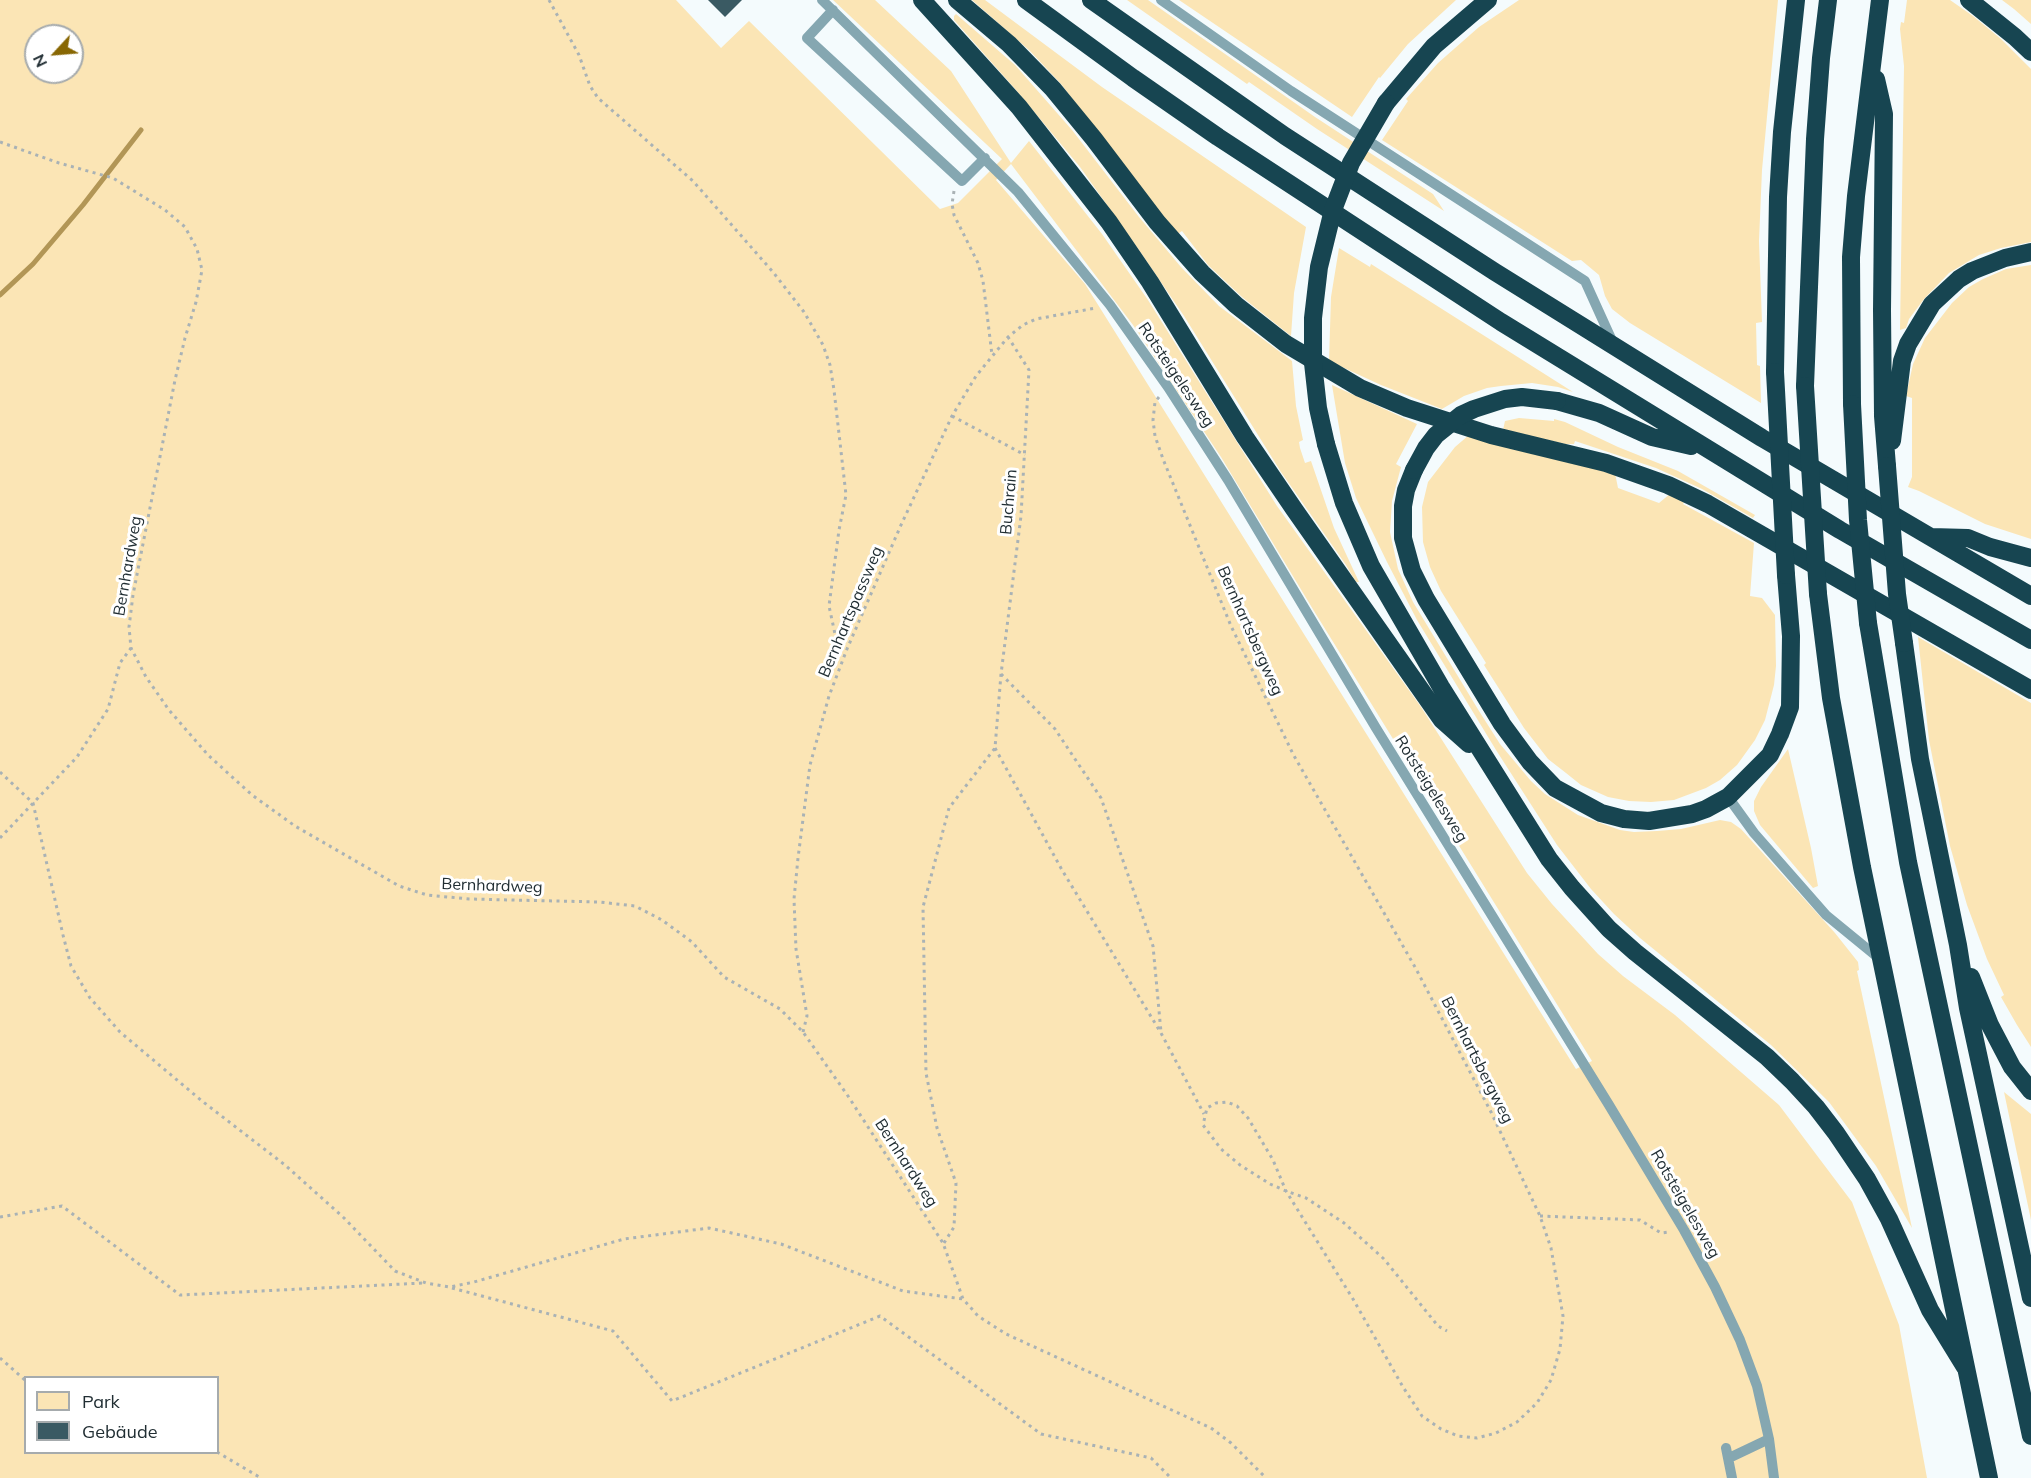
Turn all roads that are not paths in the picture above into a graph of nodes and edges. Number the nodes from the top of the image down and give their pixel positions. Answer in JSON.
{"nodes":[{"id":1,"x":822,"y":0,"type":"edge"},
{"id":2,"x":922,"y":0,"type":"edge"},
{"id":3,"x":957,"y":0,"type":"edge"},
{"id":4,"x":1026,"y":0,"type":"edge"},
{"id":5,"x":1091,"y":0,"type":"edge"},
{"id":6,"x":1161,"y":0,"type":"edge"},
{"id":7,"x":1488,"y":0,"type":"edge"},
{"id":8,"x":1796,"y":0,"type":"edge"},
{"id":9,"x":1828,"y":0,"type":"edge"},
{"id":10,"x":1880,"y":0,"type":"edge"},
{"id":11,"x":1968,"y":0,"type":"edge"},
{"id":12,"x":832,"y":10,"type":"junction"},
{"id":13,"x":2031,"y":52,"type":"edge"},
{"id":14,"x":1872,"y":62,"type":"junction"},
{"id":15,"x":985,"y":158,"type":"junction"},
{"id":16,"x":2031,"y":252,"type":"edge"},
{"id":17,"x":1615,"y":348,"type":"junction"},
{"id":18,"x":1890,"y":416,"type":"junction"},
{"id":19,"x":1706,"y":449,"type":"junction"},
{"id":20,"x":1929,"y":537,"type":"junction"},
{"id":21,"x":2031,"y":558,"type":"edge"},
{"id":22,"x":2031,"y":596,"type":"edge"},
{"id":23,"x":2031,"y":640,"type":"edge"},
{"id":24,"x":2031,"y":690,"type":"edge"},
{"id":25,"x":1484,"y":758,"type":"junction"},
{"id":26,"x":1728,"y":797,"type":"junction"},
{"id":27,"x":1958,"y":945,"type":"junction"},
{"id":28,"x":1882,"y":960,"type":"junction"},
{"id":29,"x":2031,"y":1091,"type":"edge"},
{"id":30,"x":2031,"y":1298,"type":"edge"},
{"id":31,"x":1965,"y":1367,"type":"junction"},
{"id":32,"x":2031,"y":1436,"type":"edge"},
{"id":33,"x":1768,"y":1439,"type":"junction"},
{"id":34,"x":1732,"y":1478,"type":"edge"},
{"id":35,"x":1774,"y":1478,"type":"edge"},
{"id":36,"x":1989,"y":1478,"type":"edge"}],
"edges":[{"from":1,"to":12,"type":"lane","name":"Rotsteigelesweg"},
{"from":2,"to":25,"type":"highway"},
{"from":3,"to":24,"type":"highway"},
{"from":4,"to":19,"type":"highway"},
{"from":5,"to":17,"type":"highway"},
{"from":6,"to":17,"type":"lane"},
{"from":7,"to":25,"type":"highway","bridge":true},
{"from":8,"to":26,"type":"highway","bridge":true},
{"from":9,"to":28,"type":"highway","bridge":true},
{"from":10,"to":14,"type":"highway"},
{"from":11,"to":13,"type":"highway"},
{"from":12,"to":15,"type":"lane","name":"Rotsteigelesweg"},
{"from":12,"to":15,"type":"lane"},
{"from":14,"to":18,"type":"highway"},
{"from":14,"to":32,"type":"highway","bridge":true},
{"from":15,"to":33,"type":"lane","name":"Rotsteigelesweg"},
{"from":16,"to":18,"type":"highway"},
{"from":17,"to":20,"type":"highway"},
{"from":18,"to":27,"type":"highway","bridge":true},
{"from":19,"to":23,"type":"highway"},
{"from":19,"to":26,"type":"highway","bridge":true},
{"from":20,"to":21,"type":"highway"},
{"from":20,"to":22,"type":"highway"},
{"from":25,"to":31,"type":"highway"},
{"from":26,"to":28,"type":"lane"},
{"from":27,"to":29,"type":"highway"},
{"from":27,"to":30,"type":"highway"},
{"from":28,"to":31,"type":"highway"},
{"from":31,"to":36,"type":"highway"},
{"from":33,"to":34,"type":"lane"},
{"from":33,"to":35,"type":"lane","name":"Rotsteigelesweg"}]}
